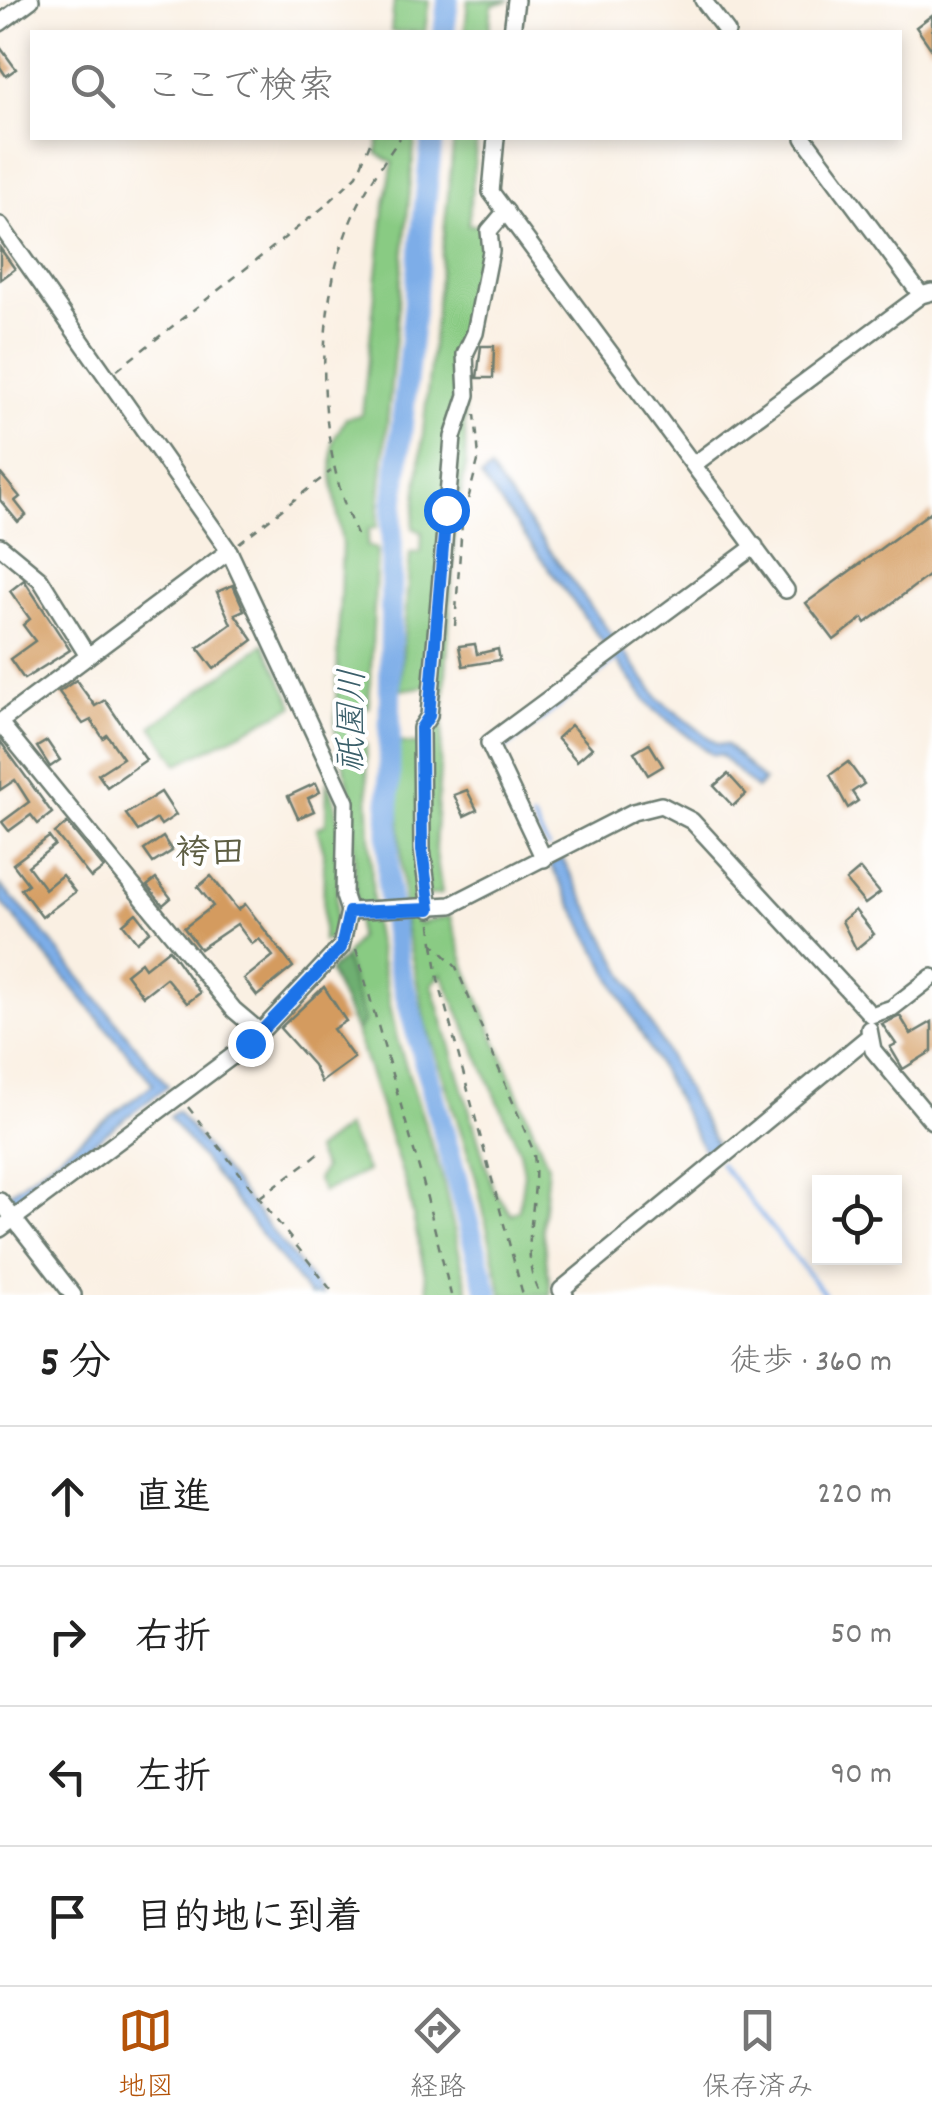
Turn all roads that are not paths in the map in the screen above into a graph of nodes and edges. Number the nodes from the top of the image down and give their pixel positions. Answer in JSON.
{"nodes":[{"id":1,"x":31,"y":0,"type":"edge"},
{"id":2,"x":516,"y":0,"type":"edge"},
{"id":3,"x":703,"y":0,"type":"edge"},
{"id":4,"x":0,"y":23,"type":"edge"},
{"id":5,"x":512,"y":30,"type":"edge"},
{"id":6,"x":726,"y":30,"type":"edge"},
{"id":7,"x":496,"y":140,"type":"edge"},
{"id":8,"x":806,"y":140,"type":"edge"},
{"id":9,"x":506,"y":212,"type":"junction"},
{"id":10,"x":0,"y":225,"type":"edge"},
{"id":11,"x":926,"y":294,"type":"edge"},
{"id":12,"x":696,"y":464,"type":"junction"},
{"id":13,"x":0,"y":546,"type":"edge"},
{"id":14,"x":755,"y":546,"type":"junction"},
{"id":15,"x":228,"y":551,"type":"junction"},
{"id":16,"x":786,"y":590,"type":"dead end"},
{"id":17,"x":88,"y":656,"type":"junction"},
{"id":18,"x":0,"y":723,"type":"edge"},
{"id":19,"x":544,"y":858,"type":"junction"},
{"id":20,"x":430,"y":909,"type":"junction"},
{"id":21,"x":352,"y":912,"type":"junction"},
{"id":22,"x":932,"y":977,"type":"edge"},
{"id":23,"x":872,"y":1015,"type":"junction"},
{"id":24,"x":260,"y":1032,"type":"junction"},
{"id":25,"x":868,"y":1036,"type":"junction"},
{"id":26,"x":932,"y":1120,"type":"edge"},
{"id":27,"x":0,"y":1201,"type":"edge"},
{"id":28,"x":7,"y":1224,"type":"edge"},
{"id":29,"x":73,"y":1295,"type":"edge"},
{"id":30,"x":565,"y":1295,"type":"edge"}],
"edges":[{"from":1,"to":4,"type":"street"},
{"from":2,"to":5,"type":"street"},
{"from":3,"to":6,"type":"street"},
{"from":7,"to":9,"type":"street"},
{"from":8,"to":11,"type":"street"},
{"from":9,"to":12,"type":"street"},
{"from":9,"to":20,"type":"street"},
{"from":10,"to":15,"type":"street"},
{"from":11,"to":12,"type":"street"},
{"from":12,"to":14,"type":"street"},
{"from":13,"to":17,"type":"street"},
{"from":14,"to":16,"type":"street"},
{"from":14,"to":19,"type":"street"},
{"from":15,"to":17,"type":"street"},
{"from":15,"to":21,"type":"street"},
{"from":17,"to":18,"type":"street"},
{"from":18,"to":24,"type":"street"},
{"from":19,"to":20,"type":"street"},
{"from":19,"to":23,"type":"street"},
{"from":20,"to":21,"type":"street"},
{"from":21,"to":24,"type":"street"},
{"from":22,"to":23,"type":"street"},
{"from":23,"to":25,"type":"street"},
{"from":24,"to":28,"type":"street"},
{"from":25,"to":26,"type":"street"},
{"from":25,"to":30,"type":"street"},
{"from":27,"to":28,"type":"street"},
{"from":28,"to":29,"type":"street"}]}
